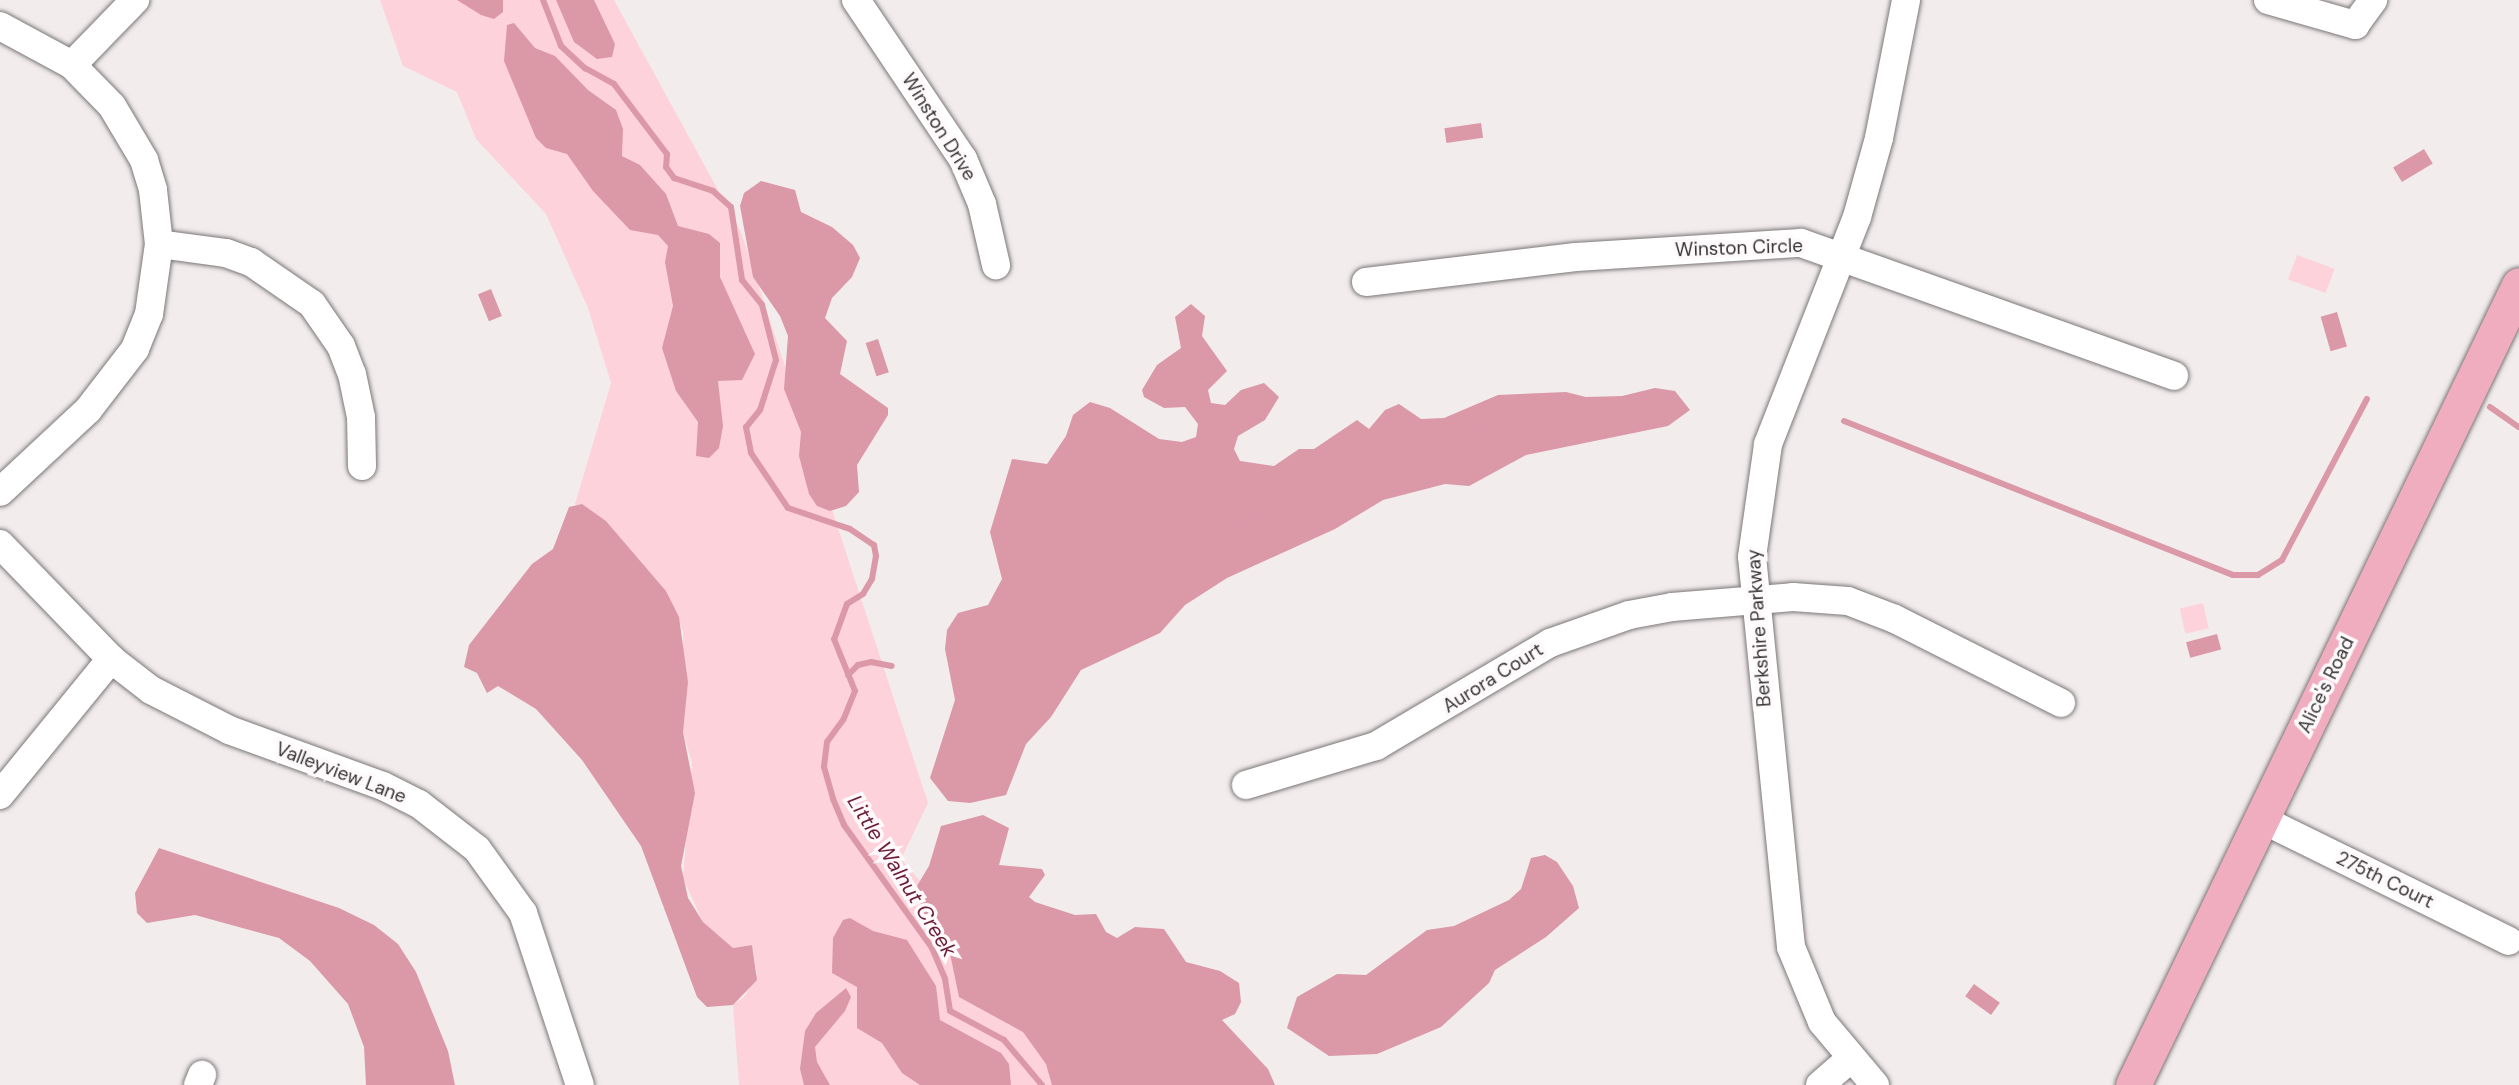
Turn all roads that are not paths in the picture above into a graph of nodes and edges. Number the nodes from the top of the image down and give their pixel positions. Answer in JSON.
{"nodes":[{"id":1,"x":135,"y":0,"type":"edge"},
{"id":2,"x":856,"y":0,"type":"edge"},
{"id":3,"x":1906,"y":0,"type":"edge"},
{"id":4,"x":2268,"y":0,"type":"edge"},
{"id":5,"x":2373,"y":0,"type":"edge"},
{"id":6,"x":0,"y":26,"type":"edge"},
{"id":7,"x":72,"y":65,"type":"junction"},
{"id":8,"x":159,"y":244,"type":"junction"},
{"id":9,"x":1844,"y":256,"type":"junction"},
{"id":10,"x":996,"y":265,"type":"dead end"},
{"id":11,"x":1366,"y":282,"type":"dead end"},
{"id":12,"x":2519,"y":285,"type":"edge"},
{"id":13,"x":2174,"y":376,"type":"dead end"},
{"id":14,"x":362,"y":466,"type":"dead end"},
{"id":15,"x":0,"y":492,"type":"edge"},
{"id":16,"x":0,"y":544,"type":"edge"},
{"id":17,"x":1753,"y":600,"type":"junction"},
{"id":18,"x":111,"y":659,"type":"junction"},
{"id":19,"x":2061,"y":703,"type":"dead end"},
{"id":20,"x":1246,"y":785,"type":"dead end"},
{"id":21,"x":0,"y":795,"type":"edge"},
{"id":22,"x":2261,"y":819,"type":"junction"},
{"id":23,"x":2509,"y":941,"type":"dead end"},
{"id":24,"x":1849,"y":1060,"type":"junction"},
{"id":25,"x":580,"y":1085,"type":"edge"},
{"id":26,"x":1820,"y":1085,"type":"edge"},
{"id":27,"x":1875,"y":1085,"type":"edge"},
{"id":28,"x":2133,"y":1085,"type":"edge"}],
"edges":[{"from":1,"to":7,"type":"street"},
{"from":2,"to":10,"type":"street","name":"Winston Drive"},
{"from":3,"to":9,"type":"street","name":"Berkshire Parkway"},
{"from":4,"to":5,"type":"street"},
{"from":6,"to":7,"type":"street"},
{"from":7,"to":8,"type":"street"},
{"from":8,"to":14,"type":"street"},
{"from":8,"to":15,"type":"street"},
{"from":9,"to":11,"type":"street","name":"Winston Circle"},
{"from":9,"to":13,"type":"street","name":"Winston Circle"},
{"from":9,"to":17,"type":"street","name":"Berkshire Parkway"},
{"from":12,"to":22,"type":"main road","name":"Alice's Road"},
{"from":16,"to":18,"type":"street","name":"Valleyview Lane"},
{"from":17,"to":19,"type":"street","name":"Aurora Court"},
{"from":17,"to":20,"type":"street","name":"Aurora Court"},
{"from":17,"to":24,"type":"street","name":"Berkshire Parkway"},
{"from":18,"to":21,"type":"street"},
{"from":18,"to":25,"type":"street","name":"Valleyview Lane"},
{"from":22,"to":23,"type":"street","name":"275th Court"},
{"from":22,"to":28,"type":"main road","name":"Alice's Road"},
{"from":24,"to":26,"type":"street"},
{"from":24,"to":27,"type":"street","name":"Berkshire Parkway"}]}
